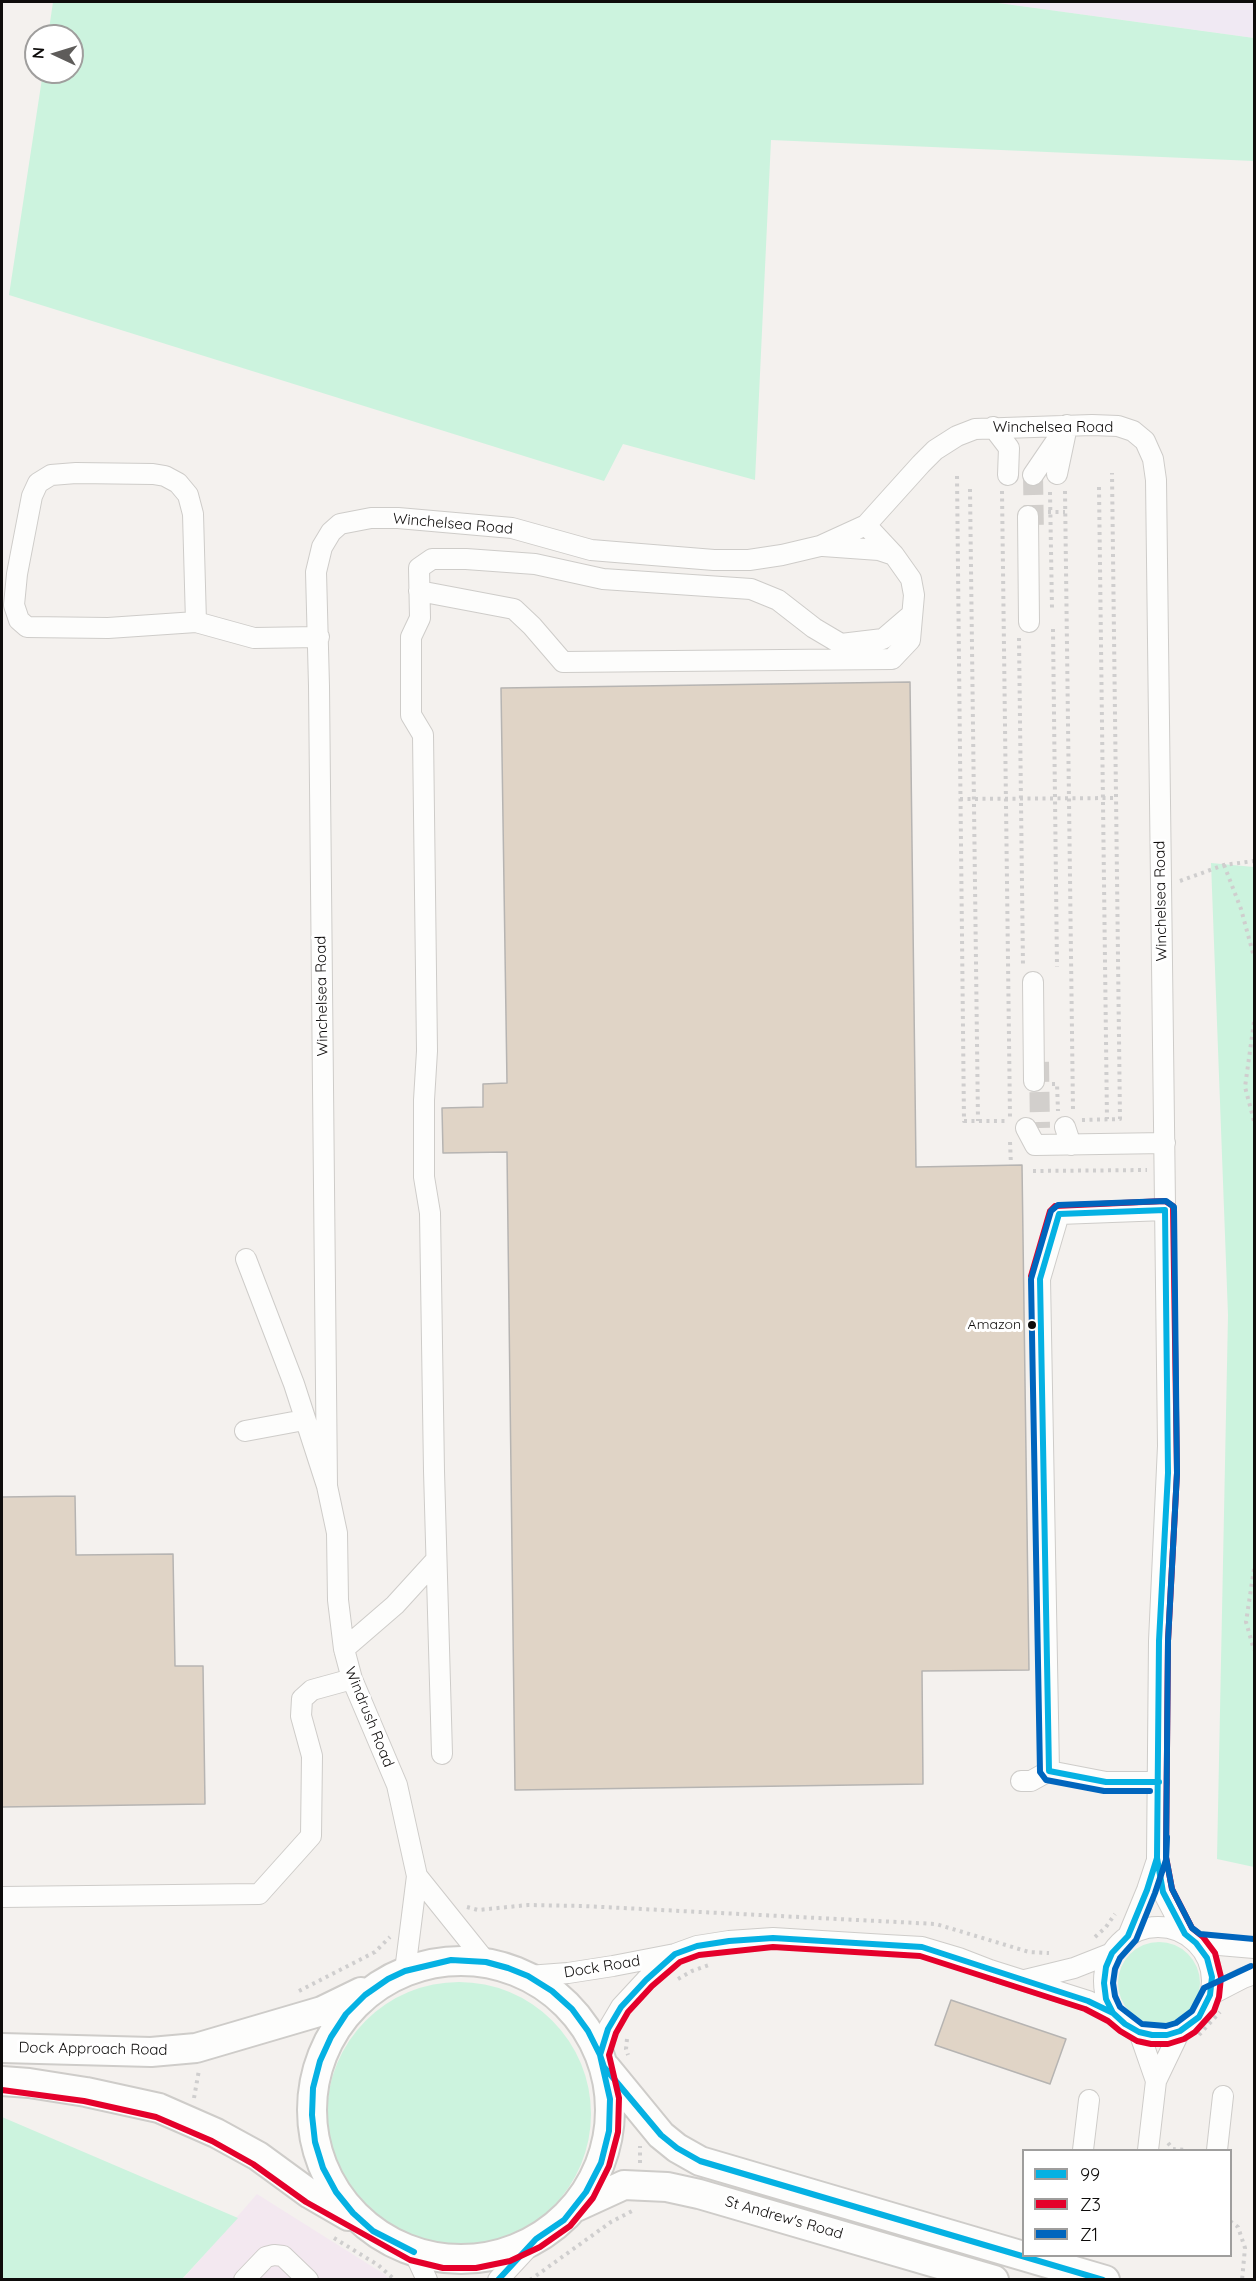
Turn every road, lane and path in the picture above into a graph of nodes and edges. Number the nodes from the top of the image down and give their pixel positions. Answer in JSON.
{"nodes":[{"id":1,"x":1067,"y":425,"type":"junction"},
{"id":2,"x":993,"y":427,"type":"junction"},
{"id":3,"x":1112,"y":473,"type":"dead end"},
{"id":4,"x":957,"y":476,"type":"dead end"},
{"id":5,"x":1051,"y":480,"type":"junction"},
{"id":6,"x":1005,"y":482,"type":"joint"},
{"id":7,"x":1099,"y":487,"type":"dead end"},
{"id":8,"x":970,"y":489,"type":"dead end"},
{"id":9,"x":1028,"y":516,"type":"tunnel mouth"},
{"id":10,"x":866,"y":525,"type":"junction"},
{"id":11,"x":820,"y":546,"type":"junction"},
{"id":12,"x":894,"y":555,"type":"junction"},
{"id":13,"x":419,"y":591,"type":"junction"},
{"id":14,"x":1052,"y":608,"type":"dead end"},
{"id":15,"x":911,"y":615,"type":"junction"},
{"id":16,"x":196,"y":622,"type":"junction"},
{"id":17,"x":1024,"y":626,"type":"joint"},
{"id":18,"x":1053,"y":629,"type":"dead end"},
{"id":19,"x":319,"y":637,"type":"junction"},
{"id":20,"x":1055,"y":798,"type":"junction"},
{"id":21,"x":1069,"y":798,"type":"junction"},
{"id":22,"x":1102,"y":798,"type":"junction"},
{"id":23,"x":1116,"y":798,"type":"junction"},
{"id":24,"x":960,"y":799,"type":"junction"},
{"id":25,"x":973,"y":799,"type":"junction"},
{"id":26,"x":1007,"y":799,"type":"junction"},
{"id":27,"x":1021,"y":799,"type":"junction"},
{"id":28,"x":1254,"y":861,"type":"edge"},
{"id":29,"x":1224,"y":865,"type":"junction"},
{"id":30,"x":1183,"y":880,"type":"dead end"},
{"id":31,"x":1254,"y":957,"type":"edge"},
{"id":32,"x":1057,"y":967,"type":"dead end"},
{"id":33,"x":1028,"y":975,"type":"joint"},
{"id":34,"x":1254,"y":1022,"type":"edge"},
{"id":35,"x":1034,"y":1081,"type":"tunnel mouth"},
{"id":36,"x":1107,"y":1119,"type":"junction"},
{"id":37,"x":978,"y":1121,"type":"junction"},
{"id":38,"x":1254,"y":1121,"type":"edge"},
{"id":39,"x":1071,"y":1126,"type":"junction"},
{"id":40,"x":1019,"y":1127,"type":"junction"},
{"id":41,"x":1165,"y":1143,"type":"junction"},
{"id":42,"x":1011,"y":1165,"type":"dead end"},
{"id":43,"x":1165,"y":1170,"type":"junction"},
{"id":44,"x":1034,"y":1171,"type":"dead end"},
{"id":45,"x":1165,"y":1210,"type":"junction"},
{"id":46,"x":246,"y":1259,"type":"dead end"},
{"id":47,"x":304,"y":1420,"type":"junction"},
{"id":48,"x":245,"y":1431,"type":"dead end"},
{"id":49,"x":327,"y":1486,"type":"junction"},
{"id":50,"x":436,"y":1560,"type":"junction"},
{"id":51,"x":1254,"y":1569,"type":"edge"},
{"id":52,"x":344,"y":1650,"type":"junction"},
{"id":53,"x":1254,"y":1650,"type":"edge"},
{"id":54,"x":352,"y":1679,"type":"junction"},
{"id":55,"x":442,"y":1754,"type":"dead end"},
{"id":56,"x":1049,"y":1771,"type":"junction"},
{"id":57,"x":1021,"y":1781,"type":"dead end"},
{"id":58,"x":1159,"y":1782,"type":"junction"},
{"id":59,"x":1157,"y":1858,"type":"junction"},
{"id":60,"x":417,"y":1876,"type":"junction"},
{"id":61,"x":2,"y":1897,"type":"edge"},
{"id":62,"x":393,"y":1931,"type":"dead end"},
{"id":63,"x":1128,"y":1936,"type":"junction"},
{"id":64,"x":1191,"y":1939,"type":"junction"},
{"id":65,"x":1254,"y":1948,"type":"edge"},
{"id":66,"x":1112,"y":1953,"type":"junction"},
{"id":67,"x":675,"y":1954,"type":"junction"},
{"id":68,"x":486,"y":1962,"type":"junction"},
{"id":69,"x":712,"y":1964,"type":"dead end"},
{"id":70,"x":1254,"y":1974,"type":"edge"},
{"id":71,"x":397,"y":1975,"type":"junction"},
{"id":72,"x":528,"y":1976,"type":"junction"},
{"id":73,"x":1025,"y":1980,"type":"junction"},
{"id":74,"x":669,"y":1984,"type":"dead end"},
{"id":75,"x":289,"y":1996,"type":"dead end"},
{"id":76,"x":1217,"y":2001,"type":"junction"},
{"id":77,"x":1113,"y":2013,"type":"junction"},
{"id":78,"x":1139,"y":2032,"type":"junction"},
{"id":79,"x":627,"y":2035,"type":"dead end"},
{"id":80,"x":1187,"y":2036,"type":"junction"},
{"id":81,"x":202,"y":2046,"type":"junction"},
{"id":82,"x":2,"y":2048,"type":"edge"},
{"id":83,"x":611,"y":2060,"type":"junction"},
{"id":84,"x":1155,"y":2081,"type":"junction"},
{"id":85,"x":2,"y":2082,"type":"edge"},
{"id":86,"x":1223,"y":2096,"type":"dead end"},
{"id":87,"x":1089,"y":2100,"type":"dead end"},
{"id":88,"x":186,"y":2120,"type":"junction"},
{"id":89,"x":1155,"y":2144,"type":"edge"},
{"id":90,"x":1083,"y":2149,"type":"edge"},
{"id":91,"x":1173,"y":2149,"type":"edge"},
{"id":92,"x":1217,"y":2149,"type":"edge"},
{"id":93,"x":575,"y":2208,"type":"junction"},
{"id":94,"x":641,"y":2208,"type":"dead end"},
{"id":95,"x":1232,"y":2222,"type":"edge"},
{"id":96,"x":325,"y":2231,"type":"dead end"},
{"id":97,"x":374,"y":2231,"type":"junction"},
{"id":98,"x":536,"y":2239,"type":"junction"},
{"id":99,"x":414,"y":2252,"type":"junction"},
{"id":100,"x":1022,"y":2256,"type":"edge"},
{"id":101,"x":1027,"y":2257,"type":"edge"},
{"id":102,"x":1095,"y":2277,"type":"edge"},
{"id":103,"x":244,"y":2280,"type":"edge"},
{"id":104,"x":308,"y":2280,"type":"edge"},
{"id":105,"x":395,"y":2280,"type":"edge"},
{"id":106,"x":427,"y":2280,"type":"edge"},
{"id":107,"x":498,"y":2280,"type":"edge"},
{"id":108,"x":530,"y":2280,"type":"edge"},
{"id":109,"x":994,"y":2280,"type":"edge"},
{"id":110,"x":1242,"y":2280,"type":"edge"}],
"edges":[{"from":1,"to":2,"type":"street","name":"Winchelsea Road"},
{"from":1,"to":5,"type":"street"},
{"from":1,"to":41,"type":"street","name":"Winchelsea Road"},
{"from":2,"to":6,"type":"street"},
{"from":2,"to":10,"type":"street","name":"Winchelsea Road"},
{"from":3,"to":23,"type":"path"},
{"from":4,"to":24,"type":"path"},
{"from":5,"to":14,"type":"path"},
{"from":5,"to":21,"type":"path"},
{"from":6,"to":26,"type":"path"},
{"from":7,"to":22,"type":"path"},
{"from":8,"to":25,"type":"path"},
{"from":9,"to":17,"type":"street"},
{"from":10,"to":11,"type":"street","name":"Winchelsea Road"},
{"from":10,"to":12,"type":"street"},
{"from":11,"to":12,"type":"street"},
{"from":11,"to":19,"type":"street","name":"Winchelsea Road"},
{"from":12,"to":15,"type":"street"},
{"from":13,"to":15,"type":"street"},
{"from":13,"to":15,"type":"street"},
{"from":13,"to":50,"type":"street"},
{"from":16,"to":16,"type":"street"},
{"from":16,"to":19,"type":"street"},
{"from":17,"to":27,"type":"path"},
{"from":18,"to":20,"type":"path"},
{"from":19,"to":49,"type":"street","name":"Winchelsea Road"},
{"from":20,"to":21,"type":"path"},
{"from":20,"to":27,"type":"path"},
{"from":20,"to":32,"type":"path"},
{"from":21,"to":22,"type":"path"},
{"from":21,"to":39,"type":"path"},
{"from":22,"to":23,"type":"path"},
{"from":22,"to":36,"type":"path"},
{"from":23,"to":36,"type":"path"},
{"from":24,"to":25,"type":"path"},
{"from":24,"to":37,"type":"path"},
{"from":25,"to":26,"type":"path"},
{"from":25,"to":37,"type":"path"},
{"from":26,"to":27,"type":"path"},
{"from":26,"to":40,"type":"path"},
{"from":27,"to":33,"type":"path"},
{"from":28,"to":29,"type":"path"},
{"from":29,"to":30,"type":"path"},
{"from":29,"to":31,"type":"path"},
{"from":33,"to":35,"type":"street"},
{"from":34,"to":38,"type":"path"},
{"from":36,"to":39,"type":"path"},
{"from":37,"to":40,"type":"path"},
{"from":39,"to":40,"type":"street"},
{"from":39,"to":41,"type":"street"},
{"from":40,"to":42,"type":"path"},
{"from":41,"to":43,"type":"street","name":"Winchelsea Road"},
{"from":43,"to":44,"type":"path"},
{"from":43,"to":45,"type":"street","name":"Winchelsea Road"},
{"from":45,"to":56,"type":"street"},
{"from":45,"to":58,"type":"street","name":"Winchelsea Road"},
{"from":46,"to":47,"type":"street"},
{"from":47,"to":48,"type":"street"},
{"from":47,"to":49,"type":"street"},
{"from":49,"to":52,"type":"street","name":"Windrush Road"},
{"from":50,"to":52,"type":"street"},
{"from":50,"to":55,"type":"street"},
{"from":51,"to":53,"type":"path"},
{"from":52,"to":54,"type":"street","name":"Windrush Road"},
{"from":54,"to":60,"type":"street","name":"Windrush Road"},
{"from":54,"to":61,"type":"street"},
{"from":56,"to":57,"type":"street"},
{"from":56,"to":58,"type":"street"},
{"from":58,"to":59,"type":"street","name":"Winchelsea Road"},
{"from":59,"to":63,"type":"street","name":"Winchelsea Road"},
{"from":59,"to":64,"type":"street","name":"Winchelsea Road"},
{"from":60,"to":68,"type":"street","name":"Windrush Road"},
{"from":60,"to":71,"type":"street","name":"Windrush Road"},
{"from":62,"to":75,"type":"path"},
{"from":63,"to":64,"type":"street"},
{"from":63,"to":66,"type":"street","name":"Dock Road"},
{"from":64,"to":65,"type":"street"},
{"from":64,"to":76,"type":"street"},
{"from":66,"to":73,"type":"street","name":"Dock Road"},
{"from":66,"to":77,"type":"street","name":"Dock Road"},
{"from":67,"to":72,"type":"street","name":"Dock Road"},
{"from":67,"to":73,"type":"street","name":"Dock Road"},
{"from":67,"to":83,"type":"street","name":"Dock Road"},
{"from":68,"to":71,"type":"highway"},
{"from":68,"to":72,"type":"highway"},
{"from":69,"to":74,"type":"path"},
{"from":70,"to":76,"type":"street"},
{"from":71,"to":81,"type":"highway","name":"Dock Approach Road"},
{"from":71,"to":97,"type":"highway"},
{"from":72,"to":83,"type":"highway"},
{"from":73,"to":77,"type":"street","name":"Dock Road"},
{"from":76,"to":80,"type":"path"},
{"from":76,"to":80,"type":"street"},
{"from":77,"to":78,"type":"street","name":"Dock Road"},
{"from":78,"to":80,"type":"street"},
{"from":78,"to":84,"type":"street"},
{"from":79,"to":83,"type":"path"},
{"from":80,"to":84,"type":"street"},
{"from":81,"to":82,"type":"highway","name":"Dock Approach Road"},
{"from":81,"to":88,"type":"path"},
{"from":83,"to":93,"type":"highway"},
{"from":83,"to":100,"type":"highway","name":"St Andrew's Road"},
{"from":84,"to":89,"type":"street"},
{"from":85,"to":88,"type":"highway"},
{"from":86,"to":92,"type":"street"},
{"from":87,"to":90,"type":"street"},
{"from":88,"to":97,"type":"highway"},
{"from":89,"to":91,"type":"path"},
{"from":93,"to":98,"type":"highway"},
{"from":93,"to":109,"type":"highway","name":"St Andrew's Road"},
{"from":94,"to":108,"type":"path"},
{"from":95,"to":110,"type":"path"},
{"from":96,"to":105,"type":"path"},
{"from":97,"to":99,"type":"highway"},
{"from":98,"to":99,"type":"highway"},
{"from":98,"to":107,"type":"street"},
{"from":99,"to":106,"type":"street"},
{"from":101,"to":102,"type":"highway","name":"St Andrew's Road"},
{"from":103,"to":104,"type":"street"}]}
